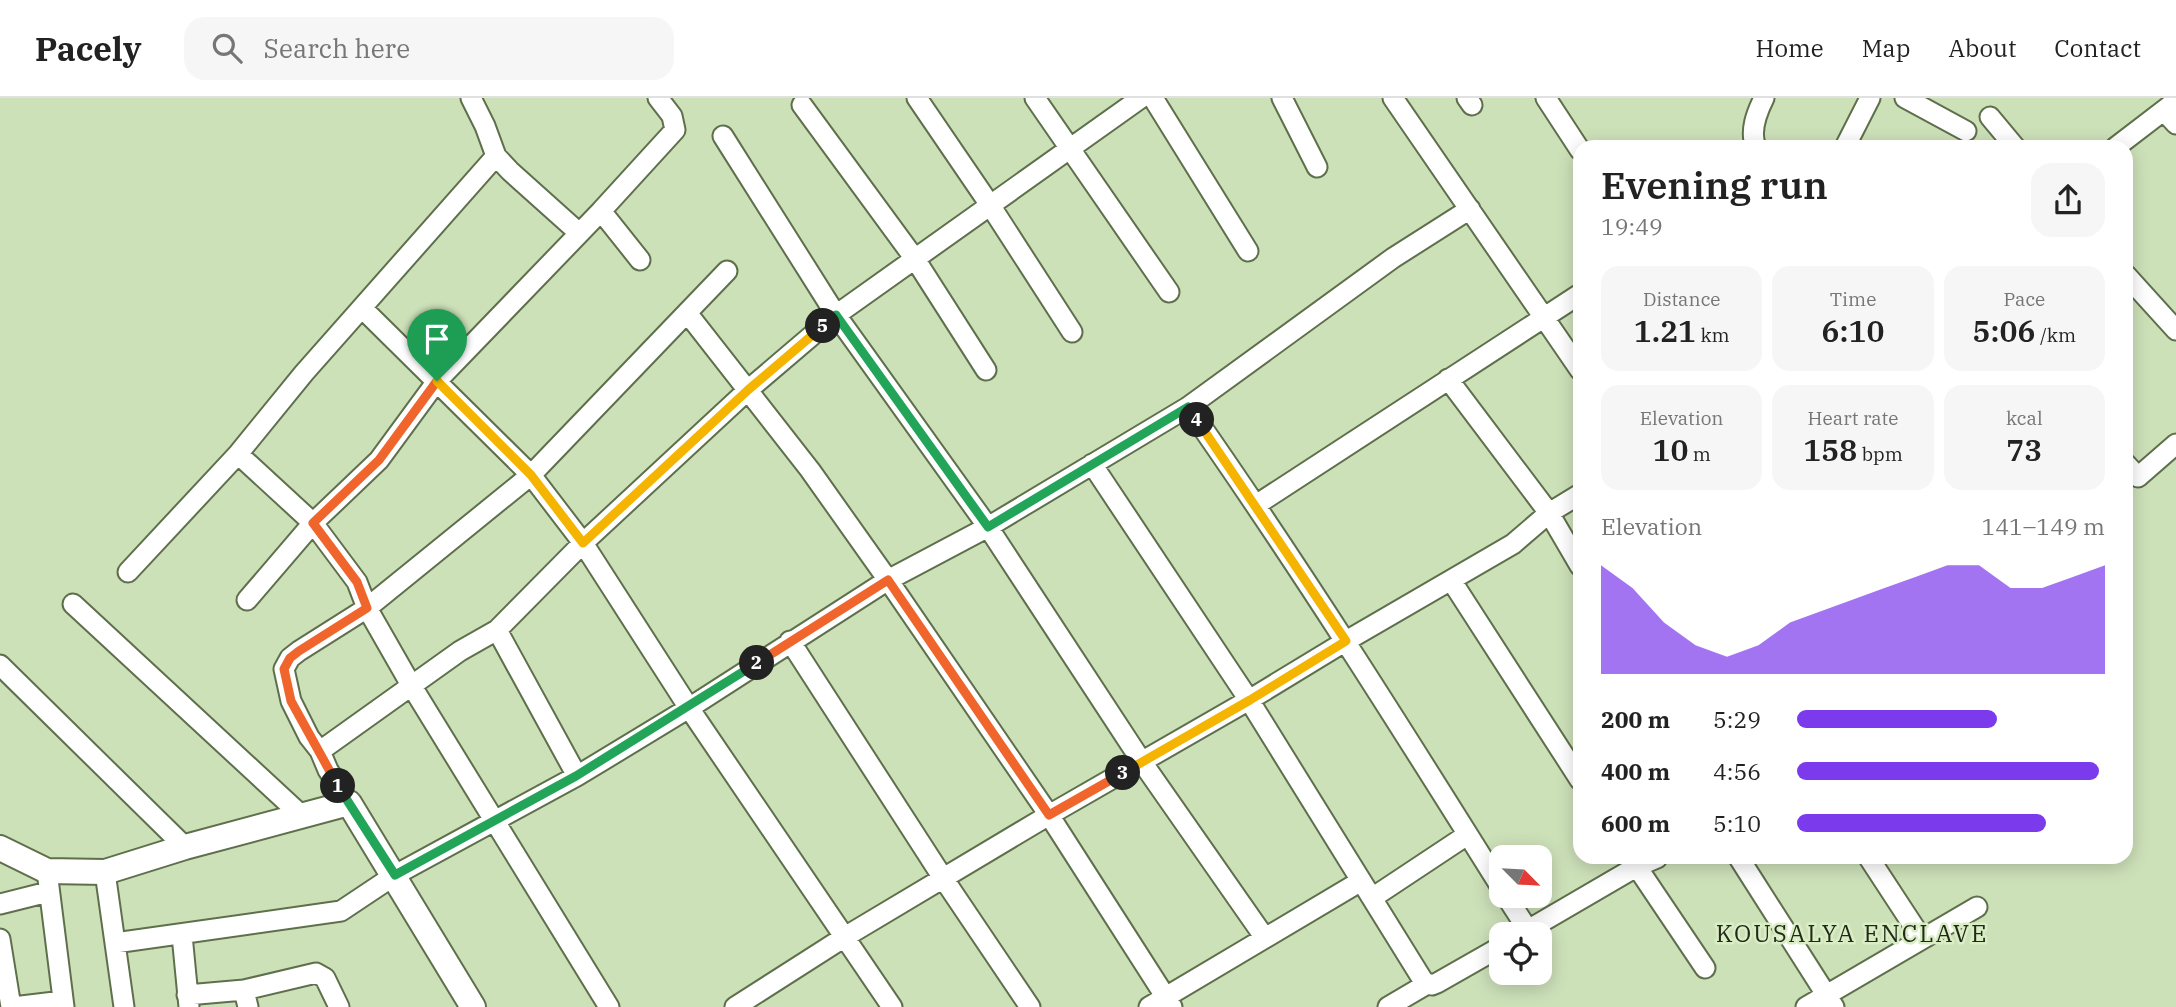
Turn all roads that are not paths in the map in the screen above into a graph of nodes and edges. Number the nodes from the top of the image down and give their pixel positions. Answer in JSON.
{"nodes":[{"id":1,"x":471,"y":98,"type":"edge"},
{"id":2,"x":658,"y":98,"type":"edge"},
{"id":3,"x":917,"y":98,"type":"edge"},
{"id":4,"x":1035,"y":98,"type":"edge"},
{"id":5,"x":1140,"y":98,"type":"edge"},
{"id":6,"x":1153,"y":98,"type":"edge"},
{"id":7,"x":1282,"y":98,"type":"edge"},
{"id":8,"x":1393,"y":98,"type":"edge"},
{"id":9,"x":1547,"y":98,"type":"edge"},
{"id":10,"x":1764,"y":98,"type":"edge"},
{"id":11,"x":1870,"y":98,"type":"edge"},
{"id":12,"x":1905,"y":98,"type":"edge"},
{"id":13,"x":802,"y":105,"type":"dead end"},
{"id":14,"x":2172,"y":112,"type":"edge"},
{"id":15,"x":1990,"y":117,"type":"dead end"},
{"id":16,"x":1965,"y":131,"type":"dead end"},
{"id":17,"x":723,"y":136,"type":"dead end"},
{"id":18,"x":1574,"y":140,"type":"edge"},
{"id":19,"x":1754,"y":140,"type":"edge"},
{"id":20,"x":1849,"y":140,"type":"edge"},
{"id":21,"x":2009,"y":140,"type":"edge"},
{"id":22,"x":2127,"y":140,"type":"edge"},
{"id":23,"x":1070,"y":150,"type":"junction"},
{"id":24,"x":496,"y":156,"type":"junction"},
{"id":25,"x":1317,"y":167,"type":"dead end"},
{"id":26,"x":990,"y":205,"type":"junction"},
{"id":27,"x":1470,"y":209,"type":"junction"},
{"id":28,"x":601,"y":211,"type":"junction"},
{"id":29,"x":578,"y":232,"type":"junction"},
{"id":30,"x":1248,"y":251,"type":"dead end"},
{"id":31,"x":915,"y":259,"type":"junction"},
{"id":32,"x":640,"y":260,"type":"dead end"},
{"id":33,"x":727,"y":271,"type":"dead end"},
{"id":34,"x":2133,"y":283,"type":"edge"},
{"id":35,"x":1169,"y":292,"type":"dead end"},
{"id":36,"x":1573,"y":299,"type":"edge"},
{"id":37,"x":363,"y":309,"type":"junction"},
{"id":38,"x":688,"y":314,"type":"junction"},
{"id":39,"x":836,"y":315,"type":"junction"},
{"id":40,"x":1544,"y":318,"type":"junction"},
{"id":41,"x":2176,"y":330,"type":"edge"},
{"id":42,"x":1072,"y":332,"type":"dead end"},
{"id":43,"x":1573,"y":360,"type":"edge"},
{"id":44,"x":986,"y":370,"type":"dead end"},
{"id":45,"x":1448,"y":379,"type":"junction"},
{"id":46,"x":437,"y":381,"type":"junction"},
{"id":47,"x":748,"y":390,"type":"junction"},
{"id":48,"x":1188,"y":407,"type":"junction"},
{"id":49,"x":2176,"y":444,"type":"edge"},
{"id":50,"x":238,"y":454,"type":"junction"},
{"id":51,"x":1092,"y":464,"type":"junction"},
{"id":52,"x":2133,"y":472,"type":"edge"},
{"id":53,"x":531,"y":475,"type":"junction"},
{"id":54,"x":1573,"y":498,"type":"edge"},
{"id":55,"x":1256,"y":505,"type":"junction"},
{"id":56,"x":1549,"y":513,"type":"junction"},
{"id":57,"x":313,"y":523,"type":"junction"},
{"id":58,"x":988,"y":527,"type":"junction"},
{"id":59,"x":583,"y":543,"type":"junction"},
{"id":60,"x":1573,"y":554,"type":"edge"},
{"id":61,"x":128,"y":572,"type":"dead end"},
{"id":62,"x":888,"y":580,"type":"junction"},
{"id":63,"x":1451,"y":580,"type":"junction"},
{"id":64,"x":247,"y":600,"type":"dead end"},
{"id":65,"x":73,"y":604,"type":"dead end"},
{"id":66,"x":367,"y":608,"type":"junction"},
{"id":67,"x":497,"y":630,"type":"junction"},
{"id":68,"x":790,"y":641,"type":"junction"},
{"id":69,"x":1346,"y":641,"type":"junction"},
{"id":70,"x":0,"y":665,"type":"edge"},
{"id":71,"x":411,"y":685,"type":"junction"},
{"id":72,"x":1250,"y":700,"type":"junction"},
{"id":73,"x":689,"y":708,"type":"junction"},
{"id":74,"x":320,"y":751,"type":"junction"},
{"id":75,"x":1142,"y":762,"type":"junction"},
{"id":76,"x":1573,"y":769,"type":"edge"},
{"id":77,"x":576,"y":776,"type":"junction"},
{"id":78,"x":349,"y":803,"type":"junction"},
{"id":79,"x":301,"y":815,"type":"junction"},
{"id":80,"x":1049,"y":815,"type":"junction"},
{"id":81,"x":495,"y":819,"type":"junction"},
{"id":82,"x":1467,"y":835,"type":"junction"},
{"id":83,"x":186,"y":846,"type":"junction"},
{"id":84,"x":0,"y":848,"type":"edge"},
{"id":85,"x":1630,"y":864,"type":"edge"},
{"id":86,"x":1634,"y":864,"type":"edge"},
{"id":87,"x":1743,"y":864,"type":"edge"},
{"id":88,"x":1873,"y":864,"type":"edge"},
{"id":89,"x":1489,"y":869,"type":"edge"},
{"id":90,"x":105,"y":872,"type":"junction"},
{"id":91,"x":395,"y":875,"type":"junction"},
{"id":92,"x":943,"y":878,"type":"junction"},
{"id":93,"x":1361,"y":881,"type":"junction"},
{"id":94,"x":48,"y":882,"type":"junction"},
{"id":95,"x":1372,"y":898,"type":"junction"},
{"id":96,"x":0,"y":904,"type":"edge"},
{"id":97,"x":1977,"y":907,"type":"dead end"},
{"id":98,"x":1540,"y":922,"type":"edge"},
{"id":99,"x":182,"y":935,"type":"junction"},
{"id":100,"x":843,"y":938,"type":"junction"},
{"id":101,"x":1265,"y":938,"type":"junction"},
{"id":102,"x":0,"y":939,"type":"edge"},
{"id":103,"x":1922,"y":939,"type":"junction"},
{"id":104,"x":115,"y":943,"type":"junction"},
{"id":105,"x":1489,"y":953,"type":"edge"},
{"id":106,"x":1705,"y":968,"type":"dead end"},
{"id":107,"x":2,"y":970,"type":"edge"},
{"id":108,"x":1427,"y":984,"type":"junction"},
{"id":109,"x":246,"y":998,"type":"edge"},
{"id":110,"x":188,"y":1001,"type":"edge"},
{"id":111,"x":1830,"y":1001,"type":"edge"},
{"id":112,"x":64,"y":1004,"type":"edge"},
{"id":113,"x":744,"y":1004,"type":"edge"},
{"id":114,"x":1162,"y":1004,"type":"edge"},
{"id":115,"x":12,"y":1007,"type":"edge"},
{"id":116,"x":124,"y":1007,"type":"edge"},
{"id":117,"x":339,"y":1007,"type":"edge"},
{"id":118,"x":474,"y":1007,"type":"edge"},
{"id":119,"x":609,"y":1007,"type":"edge"},
{"id":120,"x":892,"y":1007,"type":"edge"},
{"id":121,"x":1030,"y":1007,"type":"edge"},
{"id":122,"x":1388,"y":1007,"type":"edge"},
{"id":123,"x":1806,"y":1007,"type":"edge"}],
"edges":[{"from":1,"to":24,"type":"street"},
{"from":2,"to":28,"type":"street"},
{"from":3,"to":26,"type":"street"},
{"from":4,"to":23,"type":"street"},
{"from":5,"to":23,"type":"street"},
{"from":6,"to":30,"type":"street"},
{"from":7,"to":25,"type":"street"},
{"from":8,"to":27,"type":"street"},
{"from":9,"to":18,"type":"street"},
{"from":10,"to":19,"type":"street"},
{"from":11,"to":20,"type":"street"},
{"from":12,"to":16,"type":"street"},
{"from":13,"to":31,"type":"street"},
{"from":14,"to":22,"type":"street"},
{"from":15,"to":21,"type":"street"},
{"from":17,"to":39,"type":"street"},
{"from":23,"to":26,"type":"street"},
{"from":23,"to":35,"type":"street"},
{"from":24,"to":29,"type":"street"},
{"from":24,"to":37,"type":"street"},
{"from":26,"to":31,"type":"street"},
{"from":26,"to":42,"type":"street"},
{"from":27,"to":40,"type":"street"},
{"from":27,"to":48,"type":"street"},
{"from":28,"to":29,"type":"street"},
{"from":28,"to":32,"type":"street"},
{"from":29,"to":46,"type":"street"},
{"from":31,"to":39,"type":"street"},
{"from":31,"to":44,"type":"street"},
{"from":33,"to":38,"type":"street"},
{"from":34,"to":41,"type":"street"},
{"from":36,"to":40,"type":"street"},
{"from":37,"to":46,"type":"street"},
{"from":37,"to":50,"type":"street"},
{"from":38,"to":47,"type":"street"},
{"from":38,"to":53,"type":"street"},
{"from":39,"to":47,"type":"street"},
{"from":39,"to":58,"type":"street"},
{"from":40,"to":43,"type":"street"},
{"from":40,"to":45,"type":"street"},
{"from":45,"to":55,"type":"street"},
{"from":45,"to":56,"type":"street"},
{"from":46,"to":53,"type":"street"},
{"from":46,"to":57,"type":"street"},
{"from":47,"to":59,"type":"street"},
{"from":47,"to":62,"type":"street"},
{"from":48,"to":51,"type":"street"},
{"from":48,"to":55,"type":"street"},
{"from":49,"to":52,"type":"street"},
{"from":50,"to":57,"type":"street"},
{"from":50,"to":61,"type":"street"},
{"from":51,"to":58,"type":"street"},
{"from":51,"to":72,"type":"street"},
{"from":53,"to":59,"type":"street"},
{"from":53,"to":66,"type":"street"},
{"from":54,"to":56,"type":"street"},
{"from":55,"to":69,"type":"street"},
{"from":56,"to":60,"type":"street"},
{"from":56,"to":63,"type":"street"},
{"from":57,"to":64,"type":"street"},
{"from":57,"to":66,"type":"street"},
{"from":58,"to":62,"type":"street"},
{"from":58,"to":75,"type":"street"},
{"from":59,"to":67,"type":"street"},
{"from":59,"to":73,"type":"street"},
{"from":62,"to":68,"type":"street"},
{"from":62,"to":80,"type":"street"},
{"from":63,"to":69,"type":"street"},
{"from":63,"to":76,"type":"street"},
{"from":65,"to":79,"type":"street"},
{"from":66,"to":71,"type":"street"},
{"from":66,"to":74,"type":"street"},
{"from":67,"to":71,"type":"street"},
{"from":67,"to":77,"type":"street"},
{"from":68,"to":73,"type":"street"},
{"from":68,"to":92,"type":"street"},
{"from":69,"to":72,"type":"street"},
{"from":69,"to":82,"type":"street"},
{"from":70,"to":83,"type":"street"},
{"from":71,"to":74,"type":"street"},
{"from":71,"to":81,"type":"street"},
{"from":72,"to":75,"type":"street"},
{"from":72,"to":93,"type":"street"},
{"from":73,"to":77,"type":"street"},
{"from":73,"to":100,"type":"street"},
{"from":74,"to":78,"type":"street"},
{"from":75,"to":80,"type":"street"},
{"from":75,"to":101,"type":"street"},
{"from":77,"to":81,"type":"street"},
{"from":78,"to":79,"type":"street"},
{"from":78,"to":91,"type":"street"},
{"from":79,"to":83,"type":"street"},
{"from":80,"to":92,"type":"street"},
{"from":80,"to":114,"type":"street"},
{"from":81,"to":91,"type":"street"},
{"from":81,"to":119,"type":"street"},
{"from":82,"to":89,"type":"street"},
{"from":82,"to":95,"type":"street"},
{"from":83,"to":90,"type":"street"},
{"from":84,"to":94,"type":"street"},
{"from":85,"to":98,"type":"street"},
{"from":86,"to":106,"type":"street"},
{"from":87,"to":111,"type":"street"},
{"from":88,"to":103,"type":"street"},
{"from":90,"to":94,"type":"street"},
{"from":90,"to":104,"type":"street"},
{"from":91,"to":99,"type":"street"},
{"from":91,"to":118,"type":"street"},
{"from":92,"to":100,"type":"street"},
{"from":92,"to":121,"type":"street"},
{"from":93,"to":95,"type":"street"},
{"from":93,"to":101,"type":"street"},
{"from":94,"to":96,"type":"street"},
{"from":94,"to":112,"type":"street"},
{"from":95,"to":108,"type":"street"},
{"from":97,"to":103,"type":"street"},
{"from":99,"to":104,"type":"street"},
{"from":99,"to":110,"type":"street"},
{"from":100,"to":113,"type":"street"},
{"from":100,"to":120,"type":"street"},
{"from":101,"to":114,"type":"street"},
{"from":102,"to":107,"type":"street"},
{"from":103,"to":111,"type":"street"},
{"from":104,"to":116,"type":"street"},
{"from":105,"to":108,"type":"street"},
{"from":107,"to":115,"type":"street"},
{"from":108,"to":122,"type":"street"},
{"from":109,"to":110,"type":"street"},
{"from":109,"to":117,"type":"street"},
{"from":111,"to":123,"type":"street"},
{"from":112,"to":115,"type":"street"}]}
